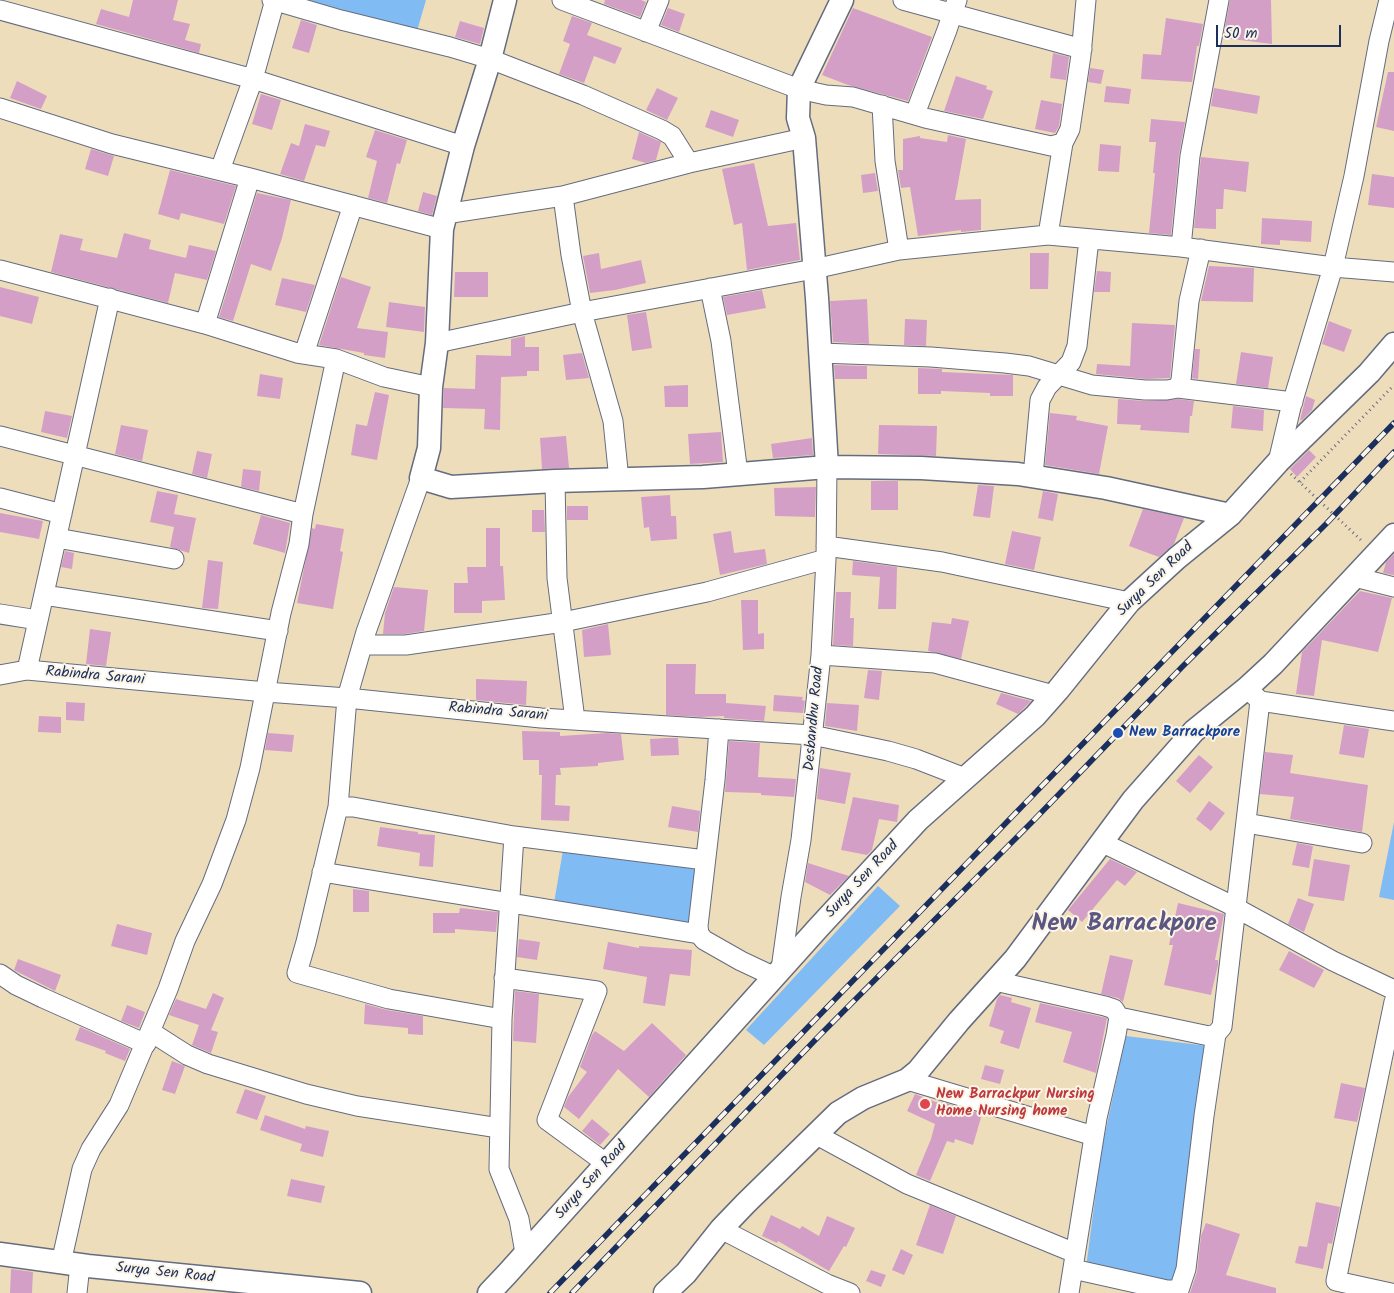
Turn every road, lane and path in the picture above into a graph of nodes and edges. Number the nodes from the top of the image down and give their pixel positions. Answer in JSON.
{"nodes":[{"id":1,"x":274,"y":0,"type":"edge"},
{"id":2,"x":505,"y":0,"type":"edge"},
{"id":3,"x":562,"y":0,"type":"edge"},
{"id":4,"x":659,"y":0,"type":"edge"},
{"id":5,"x":842,"y":0,"type":"edge"},
{"id":6,"x":903,"y":0,"type":"edge"},
{"id":7,"x":1086,"y":0,"type":"edge"},
{"id":8,"x":1219,"y":0,"type":"edge"},
{"id":9,"x":1389,"y":0,"type":"edge"},
{"id":10,"x":955,"y":7,"type":"edge"},
{"id":11,"x":0,"y":10,"type":"edge"},
{"id":12,"x":646,"y":32,"type":"junction"},
{"id":13,"x":1082,"y":49,"type":"junction"},
{"id":14,"x":490,"y":59,"type":"junction"},
{"id":15,"x":253,"y":79,"type":"junction"},
{"id":16,"x":799,"y":89,"type":"junction"},
{"id":17,"x":882,"y":105,"type":"junction"},
{"id":18,"x":0,"y":108,"type":"edge"},
{"id":19,"x":915,"y":114,"type":"junction"},
{"id":20,"x":804,"y":138,"type":"junction"},
{"id":21,"x":1063,"y":143,"type":"junction"},
{"id":22,"x":463,"y":146,"type":"junction"},
{"id":23,"x":689,"y":163,"type":"junction"},
{"id":24,"x":220,"y":170,"type":"junction"},
{"id":25,"x":250,"y":178,"type":"junction"},
{"id":26,"x":563,"y":196,"type":"junction"},
{"id":27,"x":353,"y":205,"type":"junction"},
{"id":28,"x":443,"y":222,"type":"junction"},
{"id":29,"x":1048,"y":235,"type":"junction"},
{"id":30,"x":1089,"y":239,"type":"junction"},
{"id":31,"x":1181,"y":247,"type":"junction"},
{"id":32,"x":899,"y":250,"type":"junction"},
{"id":33,"x":1201,"y":250,"type":"junction"},
{"id":34,"x":1333,"y":267,"type":"junction"},
{"id":35,"x":814,"y":269,"type":"junction"},
{"id":36,"x":0,"y":270,"type":"edge"},
{"id":37,"x":1394,"y":272,"type":"edge"},
{"id":38,"x":710,"y":288,"type":"junction"},
{"id":39,"x":110,"y":298,"type":"junction"},
{"id":40,"x":582,"y":312,"type":"junction"},
{"id":41,"x":205,"y":324,"type":"junction"},
{"id":42,"x":437,"y":343,"type":"junction"},
{"id":43,"x":1394,"y":344,"type":"edge"},
{"id":44,"x":820,"y":353,"type":"junction"},
{"id":45,"x":304,"y":354,"type":"junction"},
{"id":46,"x":336,"y":359,"type":"junction"},
{"id":47,"x":1059,"y":375,"type":"junction"},
{"id":48,"x":1394,"y":385,"type":"edge"},
{"id":49,"x":431,"y":387,"type":"junction"},
{"id":50,"x":1178,"y":388,"type":"junction"},
{"id":51,"x":1293,"y":402,"type":"junction"},
{"id":52,"x":0,"y":436,"type":"edge"},
{"id":53,"x":75,"y":456,"type":"junction"},
{"id":54,"x":1278,"y":462,"type":"junction"},
{"id":55,"x":827,"y":467,"type":"junction"},
{"id":56,"x":738,"y":474,"type":"junction"},
{"id":57,"x":1033,"y":476,"type":"junction"},
{"id":58,"x":421,"y":478,"type":"junction"},
{"id":59,"x":619,"y":480,"type":"junction"},
{"id":60,"x":555,"y":481,"type":"junction"},
{"id":61,"x":1300,"y":482,"type":"junction"},
{"id":62,"x":0,"y":498,"type":"edge"},
{"id":63,"x":62,"y":514,"type":"junction"},
{"id":64,"x":303,"y":514,"type":"junction"},
{"id":65,"x":1230,"y":515,"type":"junction"},
{"id":66,"x":1394,"y":535,"type":"edge"},
{"id":67,"x":57,"y":538,"type":"junction"},
{"id":68,"x":826,"y":553,"type":"junction"},
{"id":69,"x":1377,"y":554,"type":"junction"},
{"id":70,"x":174,"y":559,"type":"dead end"},
{"id":71,"x":1355,"y":577,"type":"junction"},
{"id":72,"x":1394,"y":587,"type":"edge"},
{"id":73,"x":44,"y":595,"type":"junction"},
{"id":74,"x":1129,"y":602,"type":"junction"},
{"id":75,"x":0,"y":614,"type":"edge"},
{"id":76,"x":38,"y":620,"type":"junction"},
{"id":77,"x":563,"y":622,"type":"junction"},
{"id":78,"x":278,"y":631,"type":"junction"},
{"id":79,"x":363,"y":646,"type":"junction"},
{"id":80,"x":821,"y":656,"type":"junction"},
{"id":81,"x":27,"y":670,"type":"junction"},
{"id":82,"x":0,"y":675,"type":"edge"},
{"id":83,"x":266,"y":692,"type":"junction"},
{"id":84,"x":1253,"y":695,"type":"junction"},
{"id":85,"x":1053,"y":696,"type":"junction"},
{"id":86,"x":347,"y":698,"type":"junction"},
{"id":87,"x":575,"y":720,"type":"junction"},
{"id":88,"x":1394,"y":721,"type":"edge"},
{"id":89,"x":719,"y":729,"type":"junction"},
{"id":90,"x":812,"y":735,"type":"junction"},
{"id":91,"x":965,"y":778,"type":"junction"},
{"id":92,"x":338,"y":807,"type":"junction"},
{"id":93,"x":1246,"y":823,"type":"junction"},
{"id":94,"x":514,"y":836,"type":"junction"},
{"id":95,"x":1102,"y":842,"type":"junction"},
{"id":96,"x":1362,"y":843,"type":"dead end"},
{"id":97,"x":705,"y":860,"type":"junction"},
{"id":98,"x":322,"y":872,"type":"junction"},
{"id":99,"x":510,"y":904,"type":"junction"},
{"id":100,"x":1235,"y":908,"type":"junction"},
{"id":101,"x":699,"y":934,"type":"junction"},
{"id":102,"x":778,"y":973,"type":"junction"},
{"id":103,"x":0,"y":974,"type":"edge"},
{"id":104,"x":504,"y":978,"type":"junction"},
{"id":105,"x":995,"y":981,"type":"junction"},
{"id":106,"x":1394,"y":990,"type":"edge"},
{"id":107,"x":1394,"y":1002,"type":"edge"},
{"id":108,"x":1119,"y":1017,"type":"junction"},
{"id":109,"x":502,"y":1019,"type":"junction"},
{"id":110,"x":1216,"y":1034,"type":"junction"},
{"id":111,"x":148,"y":1038,"type":"junction"},
{"id":112,"x":907,"y":1080,"type":"junction"},
{"id":113,"x":499,"y":1128,"type":"junction"},
{"id":114,"x":815,"y":1134,"type":"junction"},
{"id":115,"x":1094,"y":1136,"type":"junction"},
{"id":116,"x":607,"y":1164,"type":"junction"},
{"id":117,"x":721,"y":1229,"type":"junction"},
{"id":118,"x":525,"y":1253,"type":"junction"},
{"id":119,"x":0,"y":1254,"type":"edge"},
{"id":120,"x":1074,"y":1261,"type":"junction"},
{"id":121,"x":70,"y":1264,"type":"junction"},
{"id":122,"x":1334,"y":1287,"type":"edge"},
{"id":123,"x":77,"y":1293,"type":"edge"},
{"id":124,"x":360,"y":1293,"type":"edge"},
{"id":125,"x":489,"y":1293,"type":"edge"},
{"id":126,"x":665,"y":1293,"type":"edge"},
{"id":127,"x":850,"y":1293,"type":"edge"},
{"id":128,"x":1069,"y":1293,"type":"edge"},
{"id":129,"x":1391,"y":1293,"type":"edge"}],
"edges":[{"from":1,"to":14,"type":"street"},
{"from":1,"to":15,"type":"street"},
{"from":2,"to":14,"type":"street"},
{"from":3,"to":12,"type":"street"},
{"from":4,"to":12,"type":"street"},
{"from":5,"to":16,"type":"street"},
{"from":6,"to":10,"type":"street"},
{"from":7,"to":13,"type":"street"},
{"from":8,"to":31,"type":"street"},
{"from":9,"to":34,"type":"street"},
{"from":10,"to":13,"type":"street"},
{"from":10,"to":19,"type":"street"},
{"from":11,"to":15,"type":"street"},
{"from":12,"to":16,"type":"street"},
{"from":13,"to":21,"type":"street"},
{"from":14,"to":22,"type":"street"},
{"from":14,"to":23,"type":"street"},
{"from":15,"to":22,"type":"street"},
{"from":15,"to":24,"type":"street"},
{"from":16,"to":17,"type":"street"},
{"from":16,"to":20,"type":"street"},
{"from":17,"to":19,"type":"street"},
{"from":17,"to":32,"type":"street"},
{"from":18,"to":24,"type":"street"},
{"from":19,"to":21,"type":"street"},
{"from":20,"to":23,"type":"street"},
{"from":20,"to":35,"type":"street"},
{"from":21,"to":29,"type":"street"},
{"from":22,"to":28,"type":"street"},
{"from":23,"to":26,"type":"street"},
{"from":24,"to":25,"type":"street"},
{"from":25,"to":27,"type":"street"},
{"from":25,"to":41,"type":"street"},
{"from":26,"to":28,"type":"street"},
{"from":26,"to":40,"type":"street"},
{"from":27,"to":28,"type":"street"},
{"from":27,"to":45,"type":"street"},
{"from":28,"to":42,"type":"street"},
{"from":29,"to":30,"type":"street"},
{"from":29,"to":32,"type":"street"},
{"from":30,"to":31,"type":"street"},
{"from":30,"to":47,"type":"street"},
{"from":31,"to":33,"type":"street"},
{"from":32,"to":35,"type":"street"},
{"from":33,"to":34,"type":"street"},
{"from":33,"to":50,"type":"street"},
{"from":34,"to":37,"type":"street"},
{"from":34,"to":51,"type":"street"},
{"from":35,"to":38,"type":"street"},
{"from":35,"to":44,"type":"street"},
{"from":36,"to":39,"type":"street"},
{"from":38,"to":40,"type":"street"},
{"from":38,"to":56,"type":"street"},
{"from":39,"to":41,"type":"street"},
{"from":39,"to":53,"type":"street"},
{"from":40,"to":42,"type":"street"},
{"from":40,"to":59,"type":"street"},
{"from":41,"to":45,"type":"street"},
{"from":42,"to":49,"type":"street"},
{"from":43,"to":54,"type":"street","name":"Surya Sen Road"},
{"from":44,"to":47,"type":"street"},
{"from":44,"to":55,"type":"street"},
{"from":45,"to":46,"type":"street"},
{"from":46,"to":49,"type":"street"},
{"from":46,"to":64,"type":"street"},
{"from":47,"to":50,"type":"street"},
{"from":47,"to":57,"type":"street"},
{"from":48,"to":61,"type":"path"},
{"from":49,"to":58,"type":"street"},
{"from":50,"to":51,"type":"street"},
{"from":51,"to":54,"type":"street"},
{"from":52,"to":53,"type":"street"},
{"from":53,"to":63,"type":"street"},
{"from":53,"to":64,"type":"street"},
{"from":54,"to":61,"type":"path"},
{"from":54,"to":65,"type":"street","name":"Surya Sen Road"},
{"from":55,"to":56,"type":"street"},
{"from":55,"to":57,"type":"street"},
{"from":55,"to":68,"type":"street","name":"Desbandhu Road"},
{"from":56,"to":59,"type":"street"},
{"from":57,"to":65,"type":"street"},
{"from":58,"to":60,"type":"street"},
{"from":58,"to":79,"type":"street"},
{"from":59,"to":60,"type":"street"},
{"from":60,"to":77,"type":"street"},
{"from":61,"to":69,"type":"path"},
{"from":62,"to":63,"type":"street"},
{"from":63,"to":67,"type":"street"},
{"from":64,"to":78,"type":"street"},
{"from":65,"to":74,"type":"street","name":"Surya Sen Road"},
{"from":66,"to":69,"type":"street"},
{"from":67,"to":70,"type":"street"},
{"from":67,"to":73,"type":"street"},
{"from":68,"to":74,"type":"street"},
{"from":68,"to":77,"type":"street"},
{"from":68,"to":80,"type":"street","name":"Desbandhu Road"},
{"from":69,"to":71,"type":"street"},
{"from":71,"to":72,"type":"street"},
{"from":71,"to":84,"type":"street"},
{"from":73,"to":76,"type":"street"},
{"from":73,"to":78,"type":"street"},
{"from":74,"to":85,"type":"street","name":"Surya Sen Road"},
{"from":75,"to":76,"type":"street"},
{"from":76,"to":81,"type":"street"},
{"from":77,"to":79,"type":"street"},
{"from":77,"to":87,"type":"street"},
{"from":78,"to":83,"type":"street"},
{"from":79,"to":86,"type":"street"},
{"from":80,"to":85,"type":"street"},
{"from":80,"to":90,"type":"street","name":"Desbandhu Road"},
{"from":81,"to":82,"type":"street","name":"Rabindra Sarani"},
{"from":81,"to":83,"type":"street","name":"Rabindra Sarani"},
{"from":83,"to":86,"type":"street","name":"Rabindra Sarani"},
{"from":83,"to":111,"type":"street"},
{"from":84,"to":88,"type":"street"},
{"from":84,"to":93,"type":"street"},
{"from":84,"to":95,"type":"street"},
{"from":85,"to":91,"type":"street","name":"Surya Sen Road"},
{"from":86,"to":87,"type":"street","name":"Rabindra Sarani"},
{"from":86,"to":92,"type":"street"},
{"from":87,"to":89,"type":"street","name":"Rabindra Sarani"},
{"from":89,"to":90,"type":"street","name":"Rabindra Sarani"},
{"from":89,"to":97,"type":"street"},
{"from":90,"to":91,"type":"street","name":"Rabindra Sarani"},
{"from":90,"to":102,"type":"street","name":"Desbandhu Road"},
{"from":91,"to":102,"type":"street","name":"Surya Sen Road"},
{"from":92,"to":94,"type":"street"},
{"from":92,"to":98,"type":"street"},
{"from":93,"to":96,"type":"street"},
{"from":93,"to":100,"type":"street"},
{"from":94,"to":97,"type":"street"},
{"from":94,"to":99,"type":"street"},
{"from":95,"to":100,"type":"street"},
{"from":95,"to":105,"type":"street"},
{"from":97,"to":101,"type":"street"},
{"from":98,"to":99,"type":"street"},
{"from":98,"to":109,"type":"street"},
{"from":99,"to":101,"type":"street"},
{"from":99,"to":104,"type":"street"},
{"from":100,"to":106,"type":"street"},
{"from":100,"to":110,"type":"street"},
{"from":101,"to":102,"type":"street"},
{"from":102,"to":116,"type":"street","name":"Surya Sen Road"},
{"from":103,"to":111,"type":"street"},
{"from":104,"to":109,"type":"street"},
{"from":104,"to":116,"type":"street"},
{"from":105,"to":108,"type":"street"},
{"from":105,"to":112,"type":"street"},
{"from":107,"to":122,"type":"street"},
{"from":108,"to":110,"type":"street"},
{"from":108,"to":115,"type":"street"},
{"from":109,"to":113,"type":"street"},
{"from":110,"to":120,"type":"street"},
{"from":111,"to":113,"type":"street"},
{"from":111,"to":121,"type":"street"},
{"from":112,"to":114,"type":"street"},
{"from":112,"to":115,"type":"street"},
{"from":113,"to":118,"type":"street"},
{"from":114,"to":117,"type":"street"},
{"from":114,"to":120,"type":"street"},
{"from":115,"to":120,"type":"street"},
{"from":116,"to":118,"type":"street","name":"Surya Sen Road"},
{"from":117,"to":126,"type":"street"},
{"from":117,"to":127,"type":"street"},
{"from":118,"to":125,"type":"street","name":"Surya Sen Road"},
{"from":119,"to":121,"type":"street","name":"Surya Sen Road"},
{"from":120,"to":128,"type":"street"},
{"from":121,"to":123,"type":"street"},
{"from":121,"to":124,"type":"street","name":"Surya Sen Road"},
{"from":122,"to":129,"type":"street"}]}
